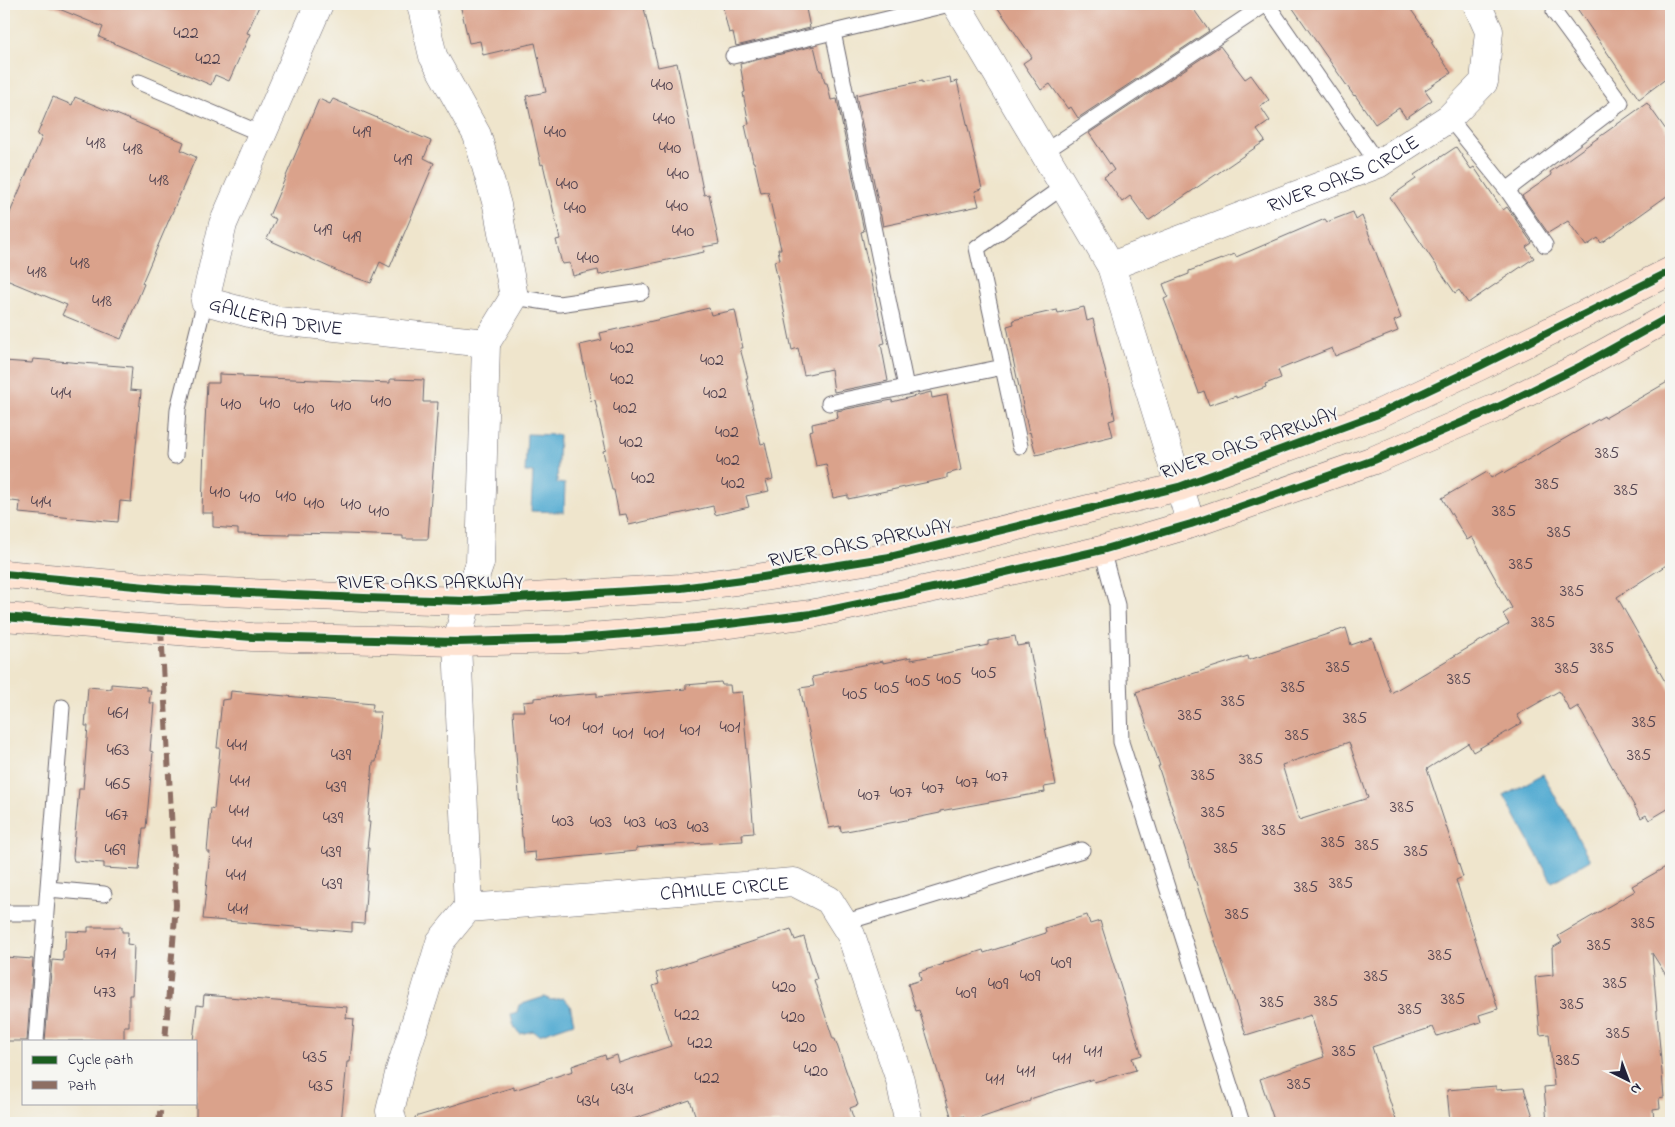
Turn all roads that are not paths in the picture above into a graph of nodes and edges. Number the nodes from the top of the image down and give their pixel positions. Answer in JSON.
{"nodes":[{"id":1,"x":319,"y":4,"type":"edge"},
{"id":2,"x":421,"y":4,"type":"edge"},
{"id":3,"x":950,"y":4,"type":"edge"},
{"id":4,"x":956,"y":4,"type":"edge"},
{"id":5,"x":1266,"y":4,"type":"edge"},
{"id":6,"x":1476,"y":4,"type":"edge"},
{"id":7,"x":1554,"y":12,"type":"dead end"},
{"id":8,"x":834,"y":32,"type":"junction"},
{"id":9,"x":733,"y":56,"type":"dead end"},
{"id":10,"x":139,"y":82,"type":"dead end"},
{"id":11,"x":1448,"y":118,"type":"junction"},
{"id":12,"x":262,"y":134,"type":"junction"},
{"id":13,"x":1044,"y":152,"type":"junction"},
{"id":14,"x":1378,"y":164,"type":"junction"},
{"id":15,"x":1064,"y":186,"type":"junction"},
{"id":16,"x":1507,"y":190,"type":"junction"},
{"id":17,"x":1546,"y":245,"type":"dead end"},
{"id":18,"x":1111,"y":266,"type":"junction"},
{"id":19,"x":1671,"y":271,"type":"edge"},
{"id":20,"x":642,"y":292,"type":"dead end"},
{"id":21,"x":514,"y":296,"type":"junction"},
{"id":22,"x":205,"y":301,"type":"junction"},
{"id":23,"x":1671,"y":316,"type":"edge"},
{"id":24,"x":486,"y":343,"type":"junction"},
{"id":25,"x":1002,"y":367,"type":"junction"},
{"id":26,"x":906,"y":387,"type":"junction"},
{"id":27,"x":829,"y":402,"type":"dead end"},
{"id":28,"x":1020,"y":446,"type":"dead end"},
{"id":29,"x":175,"y":456,"type":"dead end"},
{"id":30,"x":1179,"y":487,"type":"junction"},
{"id":31,"x":1190,"y":524,"type":"junction"},
{"id":32,"x":1102,"y":550,"type":"junction"},
{"id":33,"x":4,"y":574,"type":"edge"},
{"id":34,"x":467,"y":601,"type":"junction"},
{"id":35,"x":4,"y":617,"type":"edge"},
{"id":36,"x":457,"y":642,"type":"junction"},
{"id":37,"x":62,"y":707,"type":"dead end"},
{"id":38,"x":1082,"y":850,"type":"dead end"},
{"id":39,"x":48,"y":889,"type":"junction"},
{"id":40,"x":104,"y":894,"type":"dead end"},
{"id":41,"x":468,"y":908,"type":"junction"},
{"id":42,"x":4,"y":913,"type":"edge"},
{"id":43,"x":46,"y":913,"type":"junction"},
{"id":44,"x":843,"y":922,"type":"junction"},
{"id":45,"x":36,"y":1040,"type":"edge"},
{"id":46,"x":393,"y":1123,"type":"edge"},
{"id":47,"x":908,"y":1123,"type":"edge"},
{"id":48,"x":1242,"y":1123,"type":"edge"}],
"edges":[{"from":1,"to":12,"type":"street","name":"GALLERIA DRIVE"},
{"from":2,"to":21,"type":"street"},
{"from":3,"to":8,"type":"lane"},
{"from":4,"to":13,"type":"street"},
{"from":5,"to":13,"type":"lane"},
{"from":5,"to":14,"type":"lane"},
{"from":6,"to":11,"type":"street","name":"RIVER OAKS CIRCLE"},
{"from":7,"to":16,"type":"lane"},
{"from":8,"to":9,"type":"lane"},
{"from":8,"to":26,"type":"lane"},
{"from":10,"to":12,"type":"lane"},
{"from":11,"to":14,"type":"street","name":"RIVER OAKS CIRCLE"},
{"from":11,"to":16,"type":"lane"},
{"from":12,"to":22,"type":"street","name":"GALLERIA DRIVE"},
{"from":13,"to":15,"type":"street"},
{"from":14,"to":18,"type":"street","name":"RIVER OAKS CIRCLE"},
{"from":15,"to":18,"type":"street"},
{"from":15,"to":25,"type":"lane"},
{"from":16,"to":17,"type":"lane"},
{"from":18,"to":30,"type":"street"},
{"from":19,"to":30,"type":"street","name":"RIVER OAKS PARKWAY"},
{"from":20,"to":21,"type":"lane"},
{"from":21,"to":24,"type":"street"},
{"from":22,"to":24,"type":"street","name":"GALLERIA DRIVE"},
{"from":22,"to":29,"type":"lane"},
{"from":23,"to":31,"type":"street"},
{"from":24,"to":34,"type":"street"},
{"from":25,"to":26,"type":"lane"},
{"from":25,"to":28,"type":"lane"},
{"from":26,"to":27,"type":"lane"},
{"from":30,"to":31,"type":"street"},
{"from":30,"to":34,"type":"street","name":"RIVER OAKS PARKWAY"},
{"from":31,"to":32,"type":"street"},
{"from":32,"to":36,"type":"street"},
{"from":32,"to":48,"type":"lane"},
{"from":33,"to":34,"type":"street","name":"RIVER OAKS PARKWAY"},
{"from":34,"to":36,"type":"street"},
{"from":35,"to":36,"type":"street"},
{"from":36,"to":41,"type":"street"},
{"from":37,"to":39,"type":"lane"},
{"from":38,"to":44,"type":"lane"},
{"from":39,"to":40,"type":"lane"},
{"from":39,"to":43,"type":"lane"},
{"from":41,"to":44,"type":"street","name":"CAMILLE CIRCLE"},
{"from":41,"to":46,"type":"street"},
{"from":42,"to":43,"type":"lane"},
{"from":43,"to":45,"type":"lane"},
{"from":44,"to":47,"type":"street","name":"CAMILLE CIRCLE"}]}
